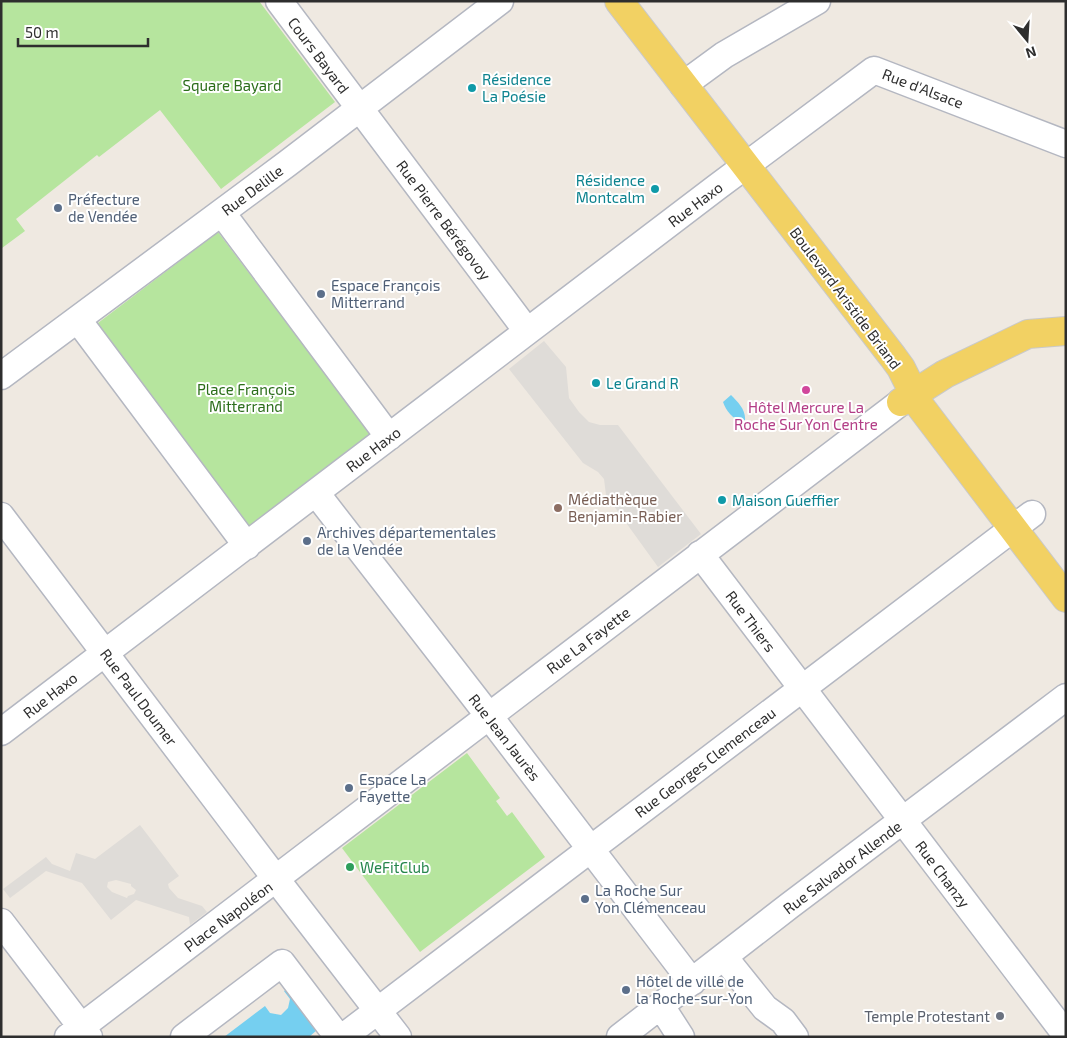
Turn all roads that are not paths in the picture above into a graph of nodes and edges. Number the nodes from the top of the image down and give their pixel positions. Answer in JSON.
{"nodes":[{"id":1,"x":279,"y":1,"type":"edge"},
{"id":2,"x":500,"y":1,"type":"edge"},
{"id":3,"x":618,"y":1,"type":"edge"},
{"id":4,"x":817,"y":1,"type":"edge"},
{"id":5,"x":683,"y":85,"type":"junction"},
{"id":6,"x":360,"y":108,"type":"junction"},
{"id":7,"x":1066,"y":144,"type":"edge"},
{"id":8,"x":744,"y":166,"type":"junction"},
{"id":9,"x":222,"y":212,"type":"junction"},
{"id":10,"x":78,"y":320,"type":"junction"},
{"id":11,"x":528,"y":331,"type":"junction"},
{"id":12,"x":1066,"y":331,"type":"edge"},
{"id":13,"x":1028,"y":334,"type":"junction"},
{"id":14,"x":900,"y":368,"type":"junction"},
{"id":15,"x":1,"y":376,"type":"edge"},
{"id":16,"x":907,"y":398,"type":"junction"},
{"id":17,"x":389,"y":437,"type":"junction"},
{"id":18,"x":316,"y":493,"type":"junction"},
{"id":19,"x":1,"y":516,"type":"edge"},
{"id":20,"x":1022,"y":522,"type":"junction"},
{"id":21,"x":247,"y":546,"type":"junction"},
{"id":22,"x":700,"y":554,"type":"junction"},
{"id":23,"x":1066,"y":598,"type":"edge"},
{"id":24,"x":105,"y":652,"type":"junction"},
{"id":25,"x":802,"y":688,"type":"junction"},
{"id":26,"x":1066,"y":698,"type":"edge"},
{"id":27,"x":489,"y":716,"type":"junction"},
{"id":28,"x":1,"y":732,"type":"edge"},
{"id":29,"x":904,"y":821,"type":"junction"},
{"id":30,"x":590,"y":849,"type":"junction"},
{"id":31,"x":276,"y":879,"type":"junction"},
{"id":32,"x":1,"y":922,"type":"edge"},
{"id":33,"x":724,"y":957,"type":"junction"},
{"id":34,"x":692,"y":982,"type":"junction"},
{"id":35,"x":661,"y":1006,"type":"junction"},
{"id":36,"x":378,"y":1010,"type":"junction"},
{"id":37,"x":80,"y":1033,"type":"edge"},
{"id":38,"x":1066,"y":1035,"type":"edge"},
{"id":39,"x":184,"y":1037,"type":"edge"},
{"id":40,"x":338,"y":1037,"type":"edge"},
{"id":41,"x":343,"y":1037,"type":"edge"},
{"id":42,"x":398,"y":1037,"type":"edge"},
{"id":43,"x":620,"y":1037,"type":"edge"},
{"id":44,"x":681,"y":1037,"type":"edge"},
{"id":45,"x":795,"y":1037,"type":"edge"}],
"edges":[{"from":1,"to":6,"type":"street","name":"Cours Bayard"},
{"from":2,"to":6,"type":"street","name":"Rue Delille"},
{"from":3,"to":5,"type":"main road","name":"Boulevard Aristide Briand"},
{"from":4,"to":5,"type":"street"},
{"from":5,"to":8,"type":"main road","name":"Boulevard Aristide Briand"},
{"from":6,"to":9,"type":"street","name":"Rue Delille"},
{"from":6,"to":11,"type":"street","name":"Rue Pierre Bérégovoy"},
{"from":7,"to":8,"type":"street","name":"Rue d'Alsace"},
{"from":8,"to":11,"type":"street","name":"Rue Haxo"},
{"from":8,"to":14,"type":"main road","name":"Boulevard Aristide Briand"},
{"from":9,"to":10,"type":"street","name":"Rue Delille"},
{"from":9,"to":17,"type":"street"},
{"from":10,"to":15,"type":"street","name":"Rue Delille"},
{"from":10,"to":21,"type":"street"},
{"from":11,"to":17,"type":"street","name":"Rue Haxo"},
{"from":12,"to":13,"type":"main road"},
{"from":13,"to":14,"type":"main road"},
{"from":13,"to":16,"type":"main road"},
{"from":14,"to":16,"type":"main road","name":"Boulevard Aristide Briand"},
{"from":16,"to":20,"type":"main road","name":"Boulevard Aristide Briand"},
{"from":16,"to":22,"type":"street","name":"Rue La Fayette"},
{"from":17,"to":18,"type":"street","name":"Rue Haxo"},
{"from":18,"to":21,"type":"street","name":"Rue Haxo"},
{"from":18,"to":27,"type":"street","name":"Rue Jean Jaurès"},
{"from":19,"to":24,"type":"street","name":"Rue Paul Doumer"},
{"from":20,"to":23,"type":"main road","name":"Boulevard Aristide Briand"},
{"from":20,"to":25,"type":"street","name":"Rue Georges Clemenceau"},
{"from":21,"to":24,"type":"street","name":"Rue Haxo"},
{"from":22,"to":25,"type":"street","name":"Rue Thiers"},
{"from":22,"to":27,"type":"street","name":"Rue La Fayette"},
{"from":24,"to":28,"type":"street","name":"Rue Haxo"},
{"from":24,"to":31,"type":"street","name":"Rue Paul Doumer"},
{"from":25,"to":29,"type":"street","name":"Rue Chanzy"},
{"from":25,"to":30,"type":"street","name":"Rue Georges Clemenceau"},
{"from":26,"to":29,"type":"street","name":"Rue Salvador Allende"},
{"from":27,"to":30,"type":"street","name":"Rue Jean Jaurès"},
{"from":27,"to":31,"type":"street","name":"Rue La Fayette"},
{"from":29,"to":33,"type":"street","name":"Rue Salvador Allende"},
{"from":29,"to":38,"type":"street","name":"Rue Chanzy"},
{"from":30,"to":34,"type":"street","name":"Rue Jean Jaurès"},
{"from":30,"to":36,"type":"street","name":"Rue Georges Clemenceau"},
{"from":31,"to":36,"type":"street","name":"Place Napoléon"},
{"from":31,"to":37,"type":"street","name":"Place Napoléon"},
{"from":32,"to":37,"type":"street"},
{"from":33,"to":34,"type":"street","name":"Rue Salvador Allende"},
{"from":33,"to":45,"type":"street"},
{"from":34,"to":35,"type":"street","name":"Rue Salvador Allende"},
{"from":35,"to":43,"type":"street","name":"Rue Salvador Allende"},
{"from":35,"to":44,"type":"street"},
{"from":36,"to":41,"type":"street","name":"Rue Georges Clemenceau"},
{"from":36,"to":42,"type":"street","name":"Place Napoléon"},
{"from":39,"to":40,"type":"street"}]}
